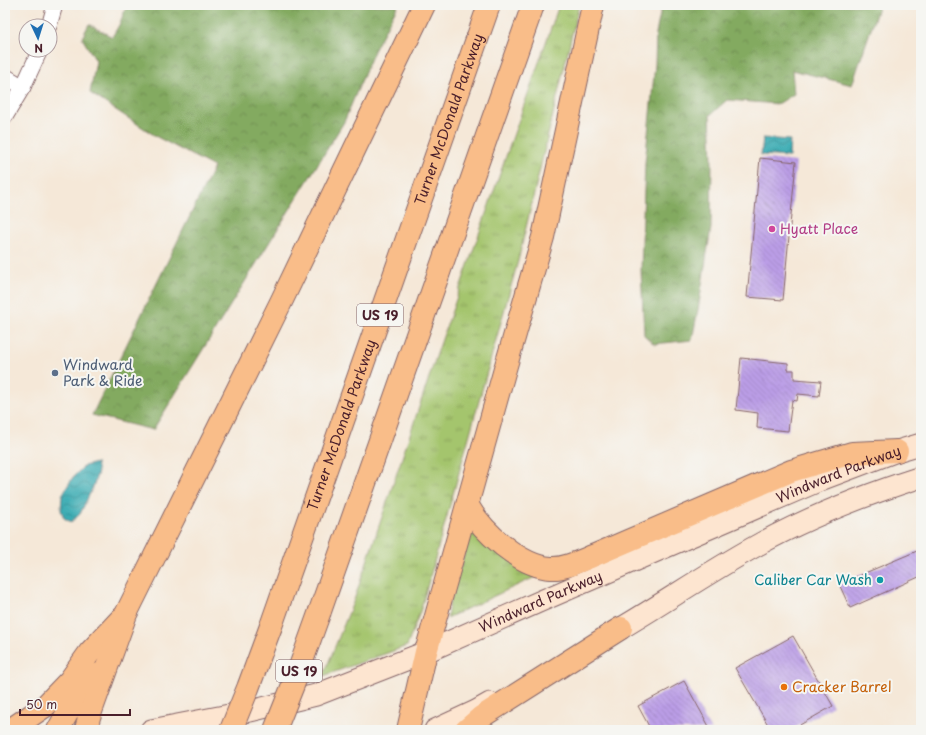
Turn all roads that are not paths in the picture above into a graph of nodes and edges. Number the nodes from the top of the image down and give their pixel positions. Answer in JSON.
{"nodes":[{"id":1,"x":55,"y":5,"type":"edge"},
{"id":2,"x":424,"y":5,"type":"edge"},
{"id":3,"x":489,"y":5,"type":"edge"},
{"id":4,"x":533,"y":5,"type":"edge"},
{"id":5,"x":593,"y":5,"type":"edge"},
{"id":6,"x":51,"y":18,"type":"edge"},
{"id":7,"x":36,"y":58,"type":"edge"},
{"id":8,"x":5,"y":76,"type":"edge"},
{"id":9,"x":23,"y":87,"type":"junction"},
{"id":10,"x":5,"y":117,"type":"edge"},
{"id":11,"x":921,"y":444,"type":"edge"},
{"id":12,"x":897,"y":451,"type":"junction"},
{"id":13,"x":921,"y":477,"type":"edge"},
{"id":14,"x":468,"y":506,"type":"junction"},
{"id":15,"x":126,"y":614,"type":"junction"},
{"id":16,"x":621,"y":628,"type":"junction"},
{"id":17,"x":426,"y":652,"type":"junction"},
{"id":18,"x":108,"y":664,"type":"junction"},
{"id":19,"x":10,"y":730,"type":"edge"},
{"id":20,"x":58,"y":730,"type":"edge"},
{"id":21,"x":86,"y":730,"type":"edge"},
{"id":22,"x":151,"y":730,"type":"edge"},
{"id":23,"x":231,"y":730,"type":"edge"},
{"id":24,"x":275,"y":730,"type":"edge"},
{"id":25,"x":408,"y":730,"type":"edge"},
{"id":26,"x":435,"y":730,"type":"edge"},
{"id":27,"x":466,"y":730,"type":"edge"}],
"edges":[{"from":1,"to":6,"type":"street"},
{"from":2,"to":15,"type":"highway"},
{"from":3,"to":23,"type":"highway","name":"Turner McDonald Parkway","number":"US 19","bridge":true},
{"from":4,"to":24,"type":"highway","number":"US 19","bridge":true},
{"from":5,"to":14,"type":"highway"},
{"from":7,"to":9,"type":"street"},
{"from":8,"to":9,"type":"street"},
{"from":9,"to":10,"type":"street"},
{"from":11,"to":12,"type":"main road","name":"Windward Parkway"},
{"from":12,"to":14,"type":"highway"},
{"from":12,"to":17,"type":"main road","name":"Windward Parkway"},
{"from":13,"to":16,"type":"main road"},
{"from":14,"to":17,"type":"highway"},
{"from":15,"to":18,"type":"highway"},
{"from":15,"to":19,"type":"highway"},
{"from":16,"to":26,"type":"main road"},
{"from":16,"to":27,"type":"highway"},
{"from":17,"to":22,"type":"main road","name":"Windward Parkway"},
{"from":17,"to":25,"type":"highway"},
{"from":18,"to":20,"type":"highway"},
{"from":18,"to":21,"type":"highway"}]}
